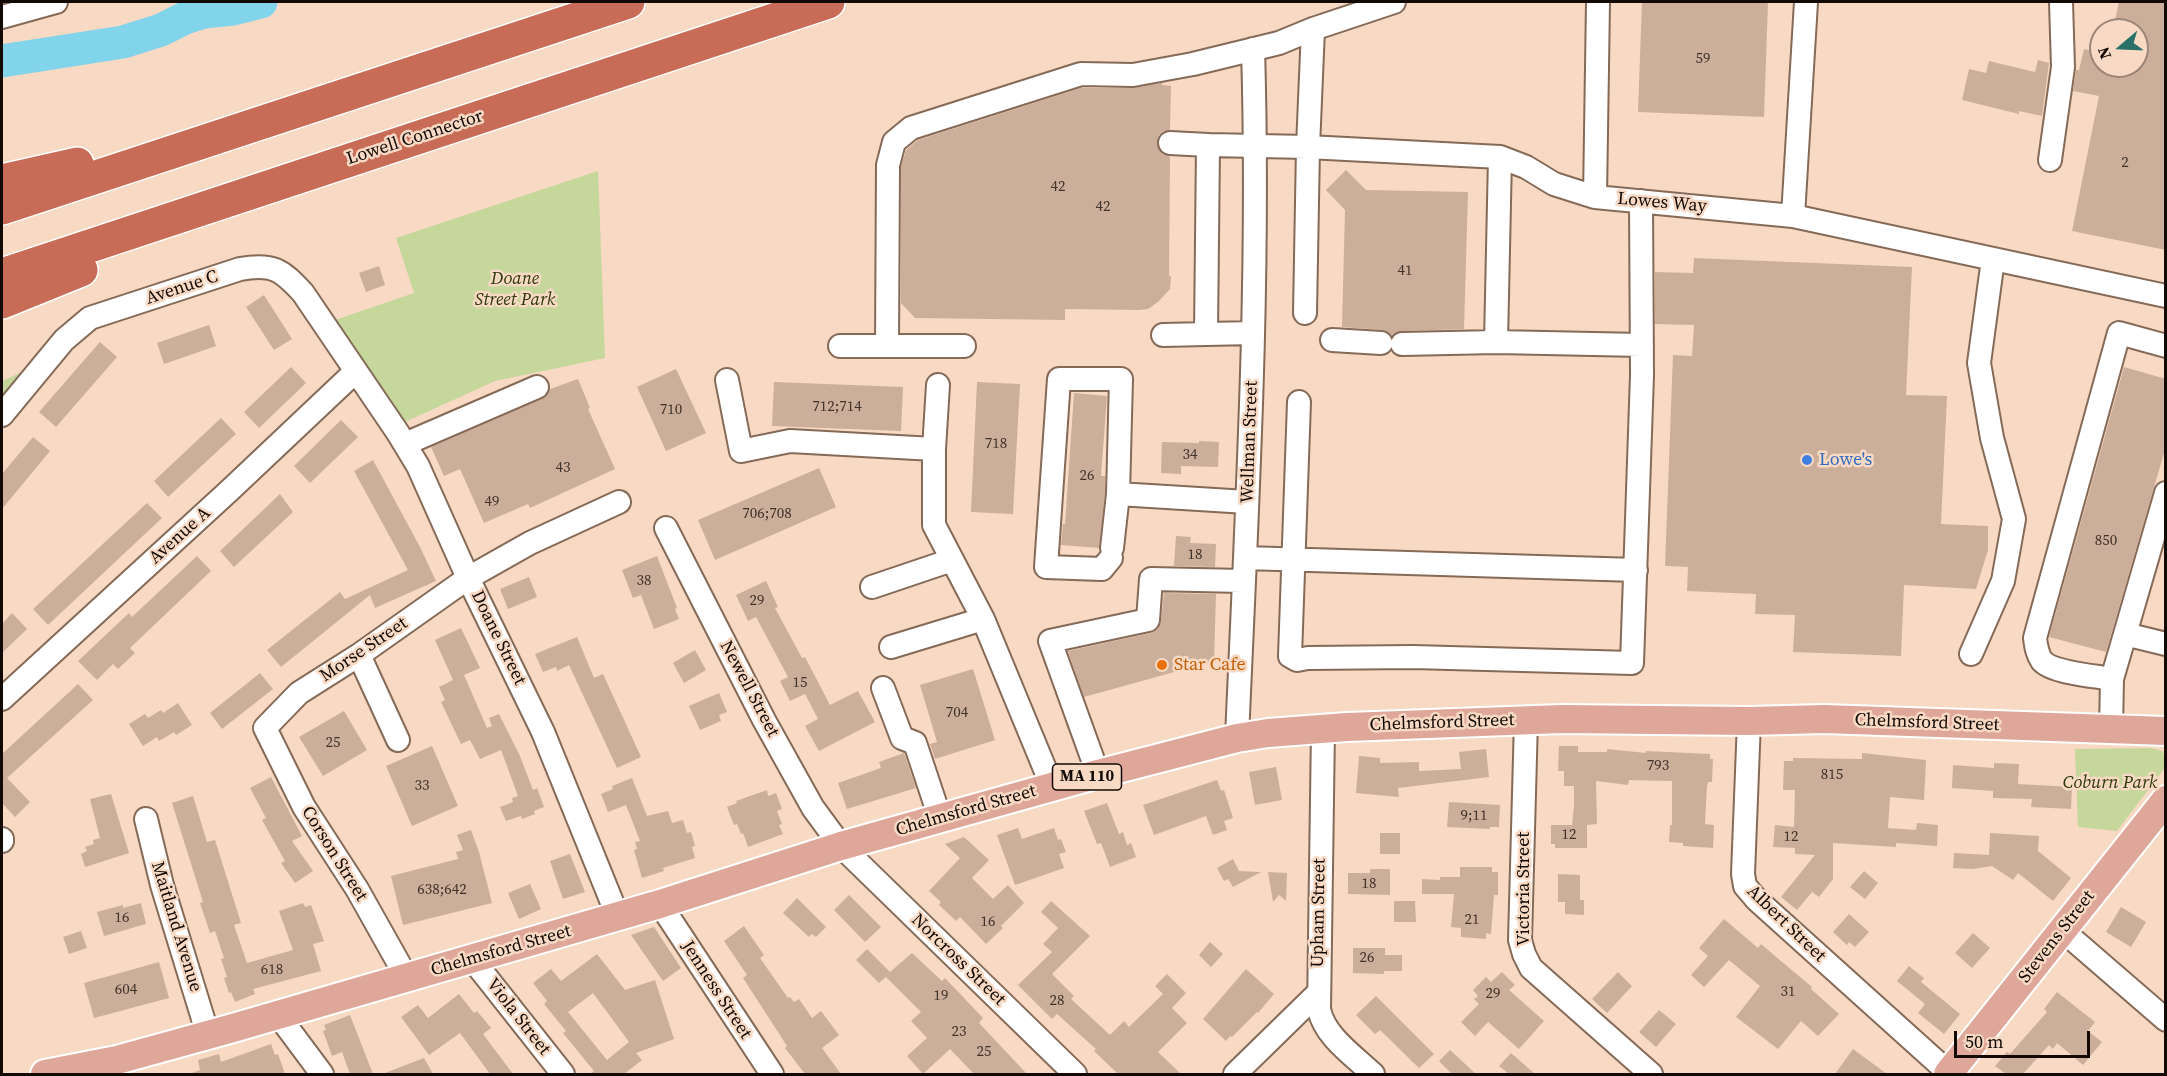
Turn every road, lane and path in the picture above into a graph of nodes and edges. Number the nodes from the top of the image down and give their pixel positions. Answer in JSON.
{"nodes":[{"id":1,"x":56,"y":2,"type":"edge"},
{"id":2,"x":628,"y":2,"type":"edge"},
{"id":3,"x":828,"y":2,"type":"edge"},
{"id":4,"x":1394,"y":2,"type":"edge"},
{"id":5,"x":1598,"y":2,"type":"edge"},
{"id":6,"x":1806,"y":2,"type":"edge"},
{"id":7,"x":2061,"y":2,"type":"edge"},
{"id":8,"x":2,"y":17,"type":"edge"},
{"id":9,"x":1312,"y":29,"type":"junction"},
{"id":10,"x":1253,"y":49,"type":"junction"},
{"id":11,"x":243,"y":128,"type":"junction"},
{"id":12,"x":1170,"y":143,"type":"dead end"},
{"id":13,"x":1208,"y":145,"type":"junction"},
{"id":14,"x":1256,"y":147,"type":"junction"},
{"id":15,"x":1308,"y":147,"type":"junction"},
{"id":16,"x":1500,"y":158,"type":"junction"},
{"id":17,"x":2050,"y":160,"type":"dead end"},
{"id":18,"x":2,"y":181,"type":"edge"},
{"id":19,"x":263,"y":188,"type":"junction"},
{"id":20,"x":1594,"y":197,"type":"junction"},
{"id":21,"x":1641,"y":201,"type":"junction"},
{"id":22,"x":2,"y":208,"type":"edge"},
{"id":23,"x":1793,"y":216,"type":"junction"},
{"id":24,"x":1993,"y":259,"type":"junction"},
{"id":25,"x":2,"y":275,"type":"edge"},
{"id":26,"x":2166,"y":296,"type":"edge"},
{"id":27,"x":2,"y":302,"type":"edge"},
{"id":28,"x":1305,"y":314,"type":"dead end"},
{"id":29,"x":1253,"y":333,"type":"junction"},
{"id":30,"x":1206,"y":334,"type":"junction"},
{"id":31,"x":1163,"y":335,"type":"dead end"},
{"id":32,"x":1332,"y":340,"type":"dead end"},
{"id":33,"x":1496,"y":342,"type":"junction"},
{"id":34,"x":886,"y":345,"type":"junction"},
{"id":35,"x":1642,"y":345,"type":"junction"},
{"id":36,"x":840,"y":346,"type":"dead end"},
{"id":37,"x":964,"y":346,"type":"dead end"},
{"id":38,"x":2166,"y":346,"type":"edge"},
{"id":39,"x":356,"y":371,"type":"junction"},
{"id":40,"x":727,"y":380,"type":"dead end"},
{"id":41,"x":938,"y":385,"type":"dead end"},
{"id":42,"x":537,"y":387,"type":"dead end"},
{"id":43,"x":1299,"y":402,"type":"dead end"},
{"id":44,"x":2,"y":415,"type":"edge"},
{"id":45,"x":405,"y":444,"type":"junction"},
{"id":46,"x":934,"y":449,"type":"junction"},
{"id":47,"x":2166,"y":493,"type":"edge"},
{"id":48,"x":1118,"y":494,"type":"junction"},
{"id":49,"x":619,"y":502,"type":"dead end"},
{"id":50,"x":1247,"y":502,"type":"junction"},
{"id":51,"x":666,"y":528,"type":"dead end"},
{"id":52,"x":1245,"y":558,"type":"junction"},
{"id":53,"x":952,"y":560,"type":"junction"},
{"id":54,"x":1293,"y":560,"type":"junction"},
{"id":55,"x":1636,"y":570,"type":"junction"},
{"id":56,"x":468,"y":578,"type":"junction"},
{"id":57,"x":1244,"y":581,"type":"junction"},
{"id":58,"x":872,"y":587,"type":"dead end"},
{"id":59,"x":983,"y":619,"type":"junction"},
{"id":60,"x":2125,"y":634,"type":"junction"},
{"id":61,"x":2166,"y":644,"type":"edge"},
{"id":62,"x":891,"y":647,"type":"dead end"},
{"id":63,"x":1971,"y":654,"type":"dead end"},
{"id":64,"x":359,"y":655,"type":"junction"},
{"id":65,"x":2112,"y":679,"type":"junction"},
{"id":66,"x":883,"y":688,"type":"dead end"},
{"id":67,"x":2,"y":699,"type":"edge"},
{"id":68,"x":1526,"y":720,"type":"junction"},
{"id":69,"x":1749,"y":721,"type":"junction"},
{"id":70,"x":265,"y":728,"type":"joint"},
{"id":71,"x":1323,"y":729,"type":"junction"},
{"id":72,"x":2110,"y":729,"type":"junction"},
{"id":73,"x":2166,"y":731,"type":"edge"},
{"id":74,"x":1237,"y":738,"type":"junction"},
{"id":75,"x":398,"y":740,"type":"dead end"},
{"id":76,"x":1098,"y":774,"type":"junction"},
{"id":77,"x":1052,"y":786,"type":"junction"},
{"id":78,"x":2166,"y":800,"type":"edge"},
{"id":79,"x":940,"y":818,"type":"junction"},
{"id":80,"x":146,"y":819,"type":"dead end"},
{"id":81,"x":841,"y":846,"type":"junction"},
{"id":82,"x":660,"y":904,"type":"junction"},
{"id":83,"x":618,"y":916,"type":"junction"},
{"id":84,"x":2062,"y":930,"type":"junction"},
{"id":85,"x":472,"y":959,"type":"junction"},
{"id":86,"x":407,"y":978,"type":"junction"},
{"id":87,"x":1318,"y":993,"type":"junction"},
{"id":88,"x":278,"y":1015,"type":"junction"},
{"id":89,"x":2166,"y":1020,"type":"edge"},
{"id":90,"x":208,"y":1035,"type":"junction"},
{"id":91,"x":76,"y":1072,"type":"edge"},
{"id":92,"x":45,"y":1074,"type":"edge"},
{"id":93,"x":322,"y":1074,"type":"edge"},
{"id":94,"x":563,"y":1074,"type":"edge"},
{"id":95,"x":772,"y":1074,"type":"edge"},
{"id":96,"x":1075,"y":1074,"type":"edge"},
{"id":97,"x":1235,"y":1074,"type":"edge"},
{"id":98,"x":1373,"y":1074,"type":"edge"},
{"id":99,"x":1651,"y":1074,"type":"edge"},
{"id":100,"x":1949,"y":1074,"type":"edge"}],
"edges":[{"from":1,"to":8,"type":"street"},
{"from":2,"to":11,"type":"highway"},
{"from":3,"to":19,"type":"highway","name":"Lowell Connector"},
{"from":4,"to":9,"type":"street"},
{"from":5,"to":20,"type":"street"},
{"from":6,"to":23,"type":"street"},
{"from":7,"to":17,"type":"street"},
{"from":9,"to":10,"type":"street"},
{"from":9,"to":15,"type":"street"},
{"from":10,"to":14,"type":"street"},
{"from":10,"to":34,"type":"street"},
{"from":11,"to":18,"type":"highway"},
{"from":11,"to":22,"type":"highway"},
{"from":12,"to":13,"type":"street","name":"Lowes Way"},
{"from":13,"to":14,"type":"street","name":"Lowes Way"},
{"from":13,"to":30,"type":"street"},
{"from":14,"to":15,"type":"street","name":"Lowes Way"},
{"from":14,"to":29,"type":"street","name":"Wellman Street"},
{"from":15,"to":16,"type":"street","name":"Lowes Way"},
{"from":15,"to":28,"type":"street"},
{"from":16,"to":20,"type":"street","name":"Lowes Way"},
{"from":16,"to":33,"type":"street"},
{"from":19,"to":25,"type":"highway","name":"Lowell Connector"},
{"from":19,"to":27,"type":"highway"},
{"from":20,"to":21,"type":"street","name":"Lowes Way"},
{"from":21,"to":23,"type":"street","name":"Lowes Way"},
{"from":21,"to":35,"type":"street"},
{"from":23,"to":24,"type":"street","name":"Lowes Way"},
{"from":24,"to":26,"type":"street","name":"Lowes Way"},
{"from":24,"to":63,"type":"street"},
{"from":29,"to":30,"type":"street"},
{"from":29,"to":50,"type":"street","name":"Wellman Street"},
{"from":30,"to":31,"type":"street"},
{"from":32,"to":33,"type":"street"},
{"from":33,"to":35,"type":"street"},
{"from":34,"to":36,"type":"street"},
{"from":34,"to":37,"type":"street"},
{"from":35,"to":55,"type":"street"},
{"from":38,"to":65,"type":"street"},
{"from":39,"to":44,"type":"street","name":"Avenue C"},
{"from":39,"to":45,"type":"street","name":"Doane Street"},
{"from":39,"to":67,"type":"street","name":"Avenue A"},
{"from":40,"to":46,"type":"street"},
{"from":41,"to":46,"type":"street"},
{"from":42,"to":45,"type":"street"},
{"from":43,"to":54,"type":"street"},
{"from":45,"to":56,"type":"street","name":"Doane Street"},
{"from":46,"to":53,"type":"street"},
{"from":47,"to":60,"type":"street"},
{"from":48,"to":48,"type":"street"},
{"from":48,"to":50,"type":"street"},
{"from":49,"to":56,"type":"street","name":"Morse Street"},
{"from":50,"to":52,"type":"street","name":"Wellman Street"},
{"from":51,"to":81,"type":"street","name":"Newell Street"},
{"from":52,"to":54,"type":"street"},
{"from":52,"to":57,"type":"street","name":"Wellman Street"},
{"from":53,"to":58,"type":"street"},
{"from":53,"to":59,"type":"street"},
{"from":54,"to":55,"type":"street"},
{"from":54,"to":55,"type":"street"},
{"from":56,"to":64,"type":"street","name":"Morse Street"},
{"from":56,"to":83,"type":"street","name":"Doane Street"},
{"from":57,"to":74,"type":"street","name":"Wellman Street"},
{"from":57,"to":76,"type":"street"},
{"from":59,"to":62,"type":"street"},
{"from":59,"to":77,"type":"street"},
{"from":60,"to":61,"type":"street"},
{"from":60,"to":65,"type":"street"},
{"from":64,"to":70,"type":"street","name":"Morse Street"},
{"from":64,"to":75,"type":"street"},
{"from":65,"to":72,"type":"street"},
{"from":66,"to":79,"type":"street"},
{"from":68,"to":69,"type":"main road","name":"Chelmsford Street","number":"MA 110"},
{"from":68,"to":71,"type":"main road","name":"Chelmsford Street","number":"MA 110"},
{"from":68,"to":99,"type":"street","name":"Victoria Street"},
{"from":69,"to":72,"type":"main road","name":"Chelmsford Street","number":"MA 110"},
{"from":69,"to":100,"type":"street","name":"Albert Street"},
{"from":70,"to":86,"type":"street","name":"Corson Street"},
{"from":71,"to":74,"type":"main road","name":"Chelmsford Street","number":"MA 110"},
{"from":71,"to":87,"type":"street","name":"Upham Street"},
{"from":72,"to":73,"type":"main road","name":"Chelmsford Street","number":"MA 110"},
{"from":74,"to":76,"type":"main road","name":"Chelmsford Street","number":"MA 110"},
{"from":76,"to":77,"type":"main road","name":"Chelmsford Street","number":"MA 110"},
{"from":77,"to":79,"type":"main road","name":"Chelmsford Street","number":"MA 110"},
{"from":78,"to":84,"type":"main road","name":"Stevens Street"},
{"from":79,"to":81,"type":"main road","name":"Chelmsford Street","number":"MA 110"},
{"from":80,"to":90,"type":"street","name":"Maitland Avenue"},
{"from":81,"to":82,"type":"main road","name":"Chelmsford Street","number":"MA 110"},
{"from":81,"to":96,"type":"street","name":"Norcross Street"},
{"from":82,"to":83,"type":"main road","name":"Chelmsford Street","number":"MA 110"},
{"from":82,"to":95,"type":"street","name":"Jenness Street"},
{"from":83,"to":85,"type":"main road","name":"Chelmsford Street","number":"MA 110"},
{"from":84,"to":89,"type":"street"},
{"from":84,"to":100,"type":"main road","name":"Stevens Street"},
{"from":85,"to":86,"type":"main road","name":"Chelmsford Street","number":"MA 110"},
{"from":85,"to":94,"type":"street","name":"Viola Street"},
{"from":86,"to":88,"type":"main road","name":"Chelmsford Street","number":"MA 110"},
{"from":87,"to":97,"type":"street"},
{"from":87,"to":98,"type":"street","name":"Upham Street"},
{"from":88,"to":90,"type":"main road","name":"Chelmsford Street","number":"MA 110"},
{"from":88,"to":93,"type":"street"},
{"from":90,"to":91,"type":"main road","name":"Chelmsford Street","number":"MA 110"},
{"from":91,"to":92,"type":"main road","name":"Chelmsford Street","number":"MA 110"}]}
